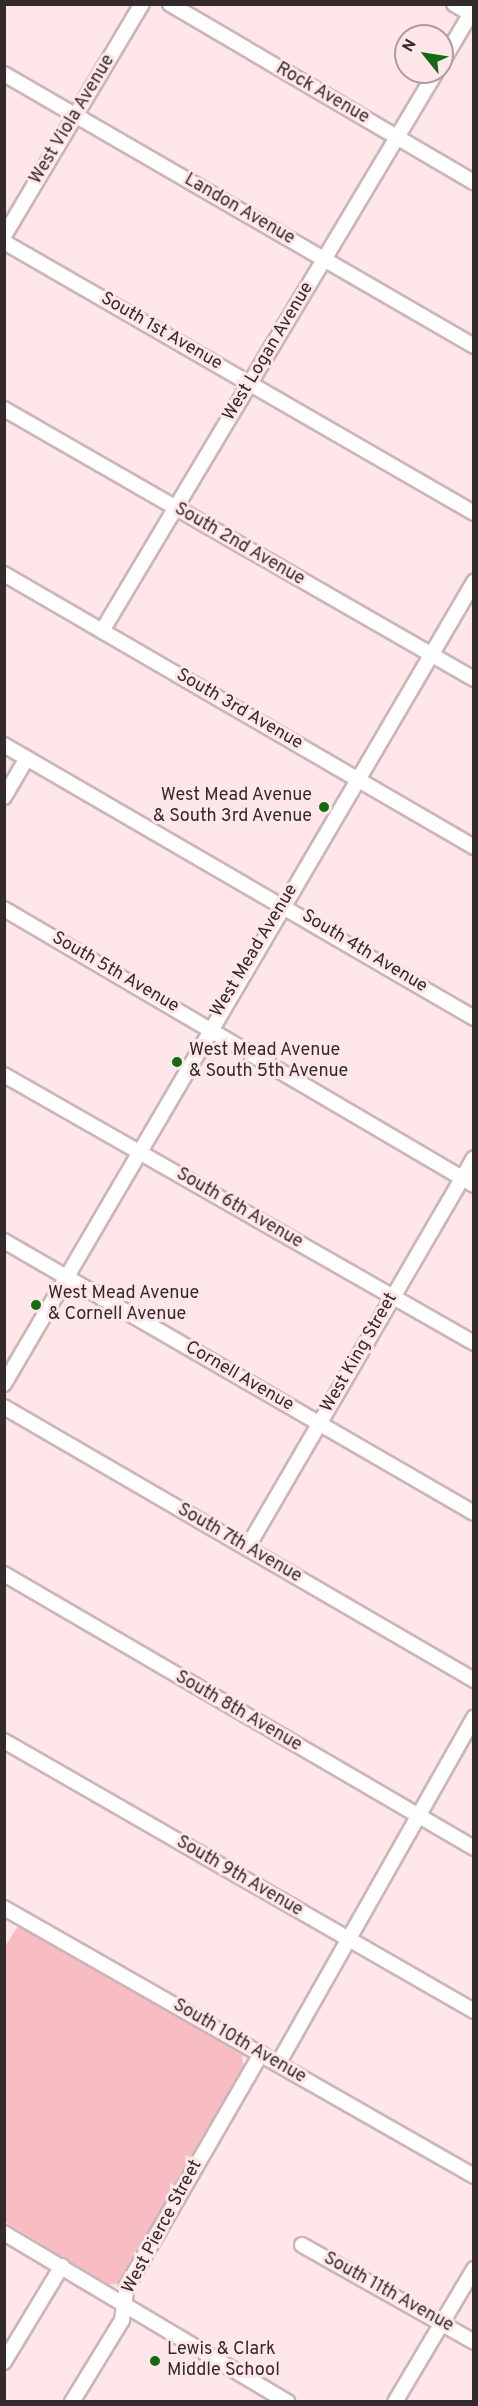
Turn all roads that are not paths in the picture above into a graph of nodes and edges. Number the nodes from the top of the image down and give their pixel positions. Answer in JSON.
{"nodes":[{"id":1,"x":142,"y":4,"type":"edge"},
{"id":2,"x":170,"y":4,"type":"edge"},
{"id":3,"x":454,"y":4,"type":"edge"},
{"id":4,"x":472,"y":12,"type":"edge"},
{"id":5,"x":454,"y":42,"type":"edge"},
{"id":6,"x":4,"y":74,"type":"edge"},
{"id":7,"x":429,"y":84,"type":"edge"},
{"id":8,"x":76,"y":116,"type":"junction"},
{"id":9,"x":398,"y":138,"type":"junction"},
{"id":10,"x":474,"y":182,"type":"edge"},
{"id":11,"x":4,"y":236,"type":"edge"},
{"id":12,"x":4,"y":242,"type":"edge"},
{"id":13,"x":325,"y":260,"type":"junction"},
{"id":14,"x":474,"y":346,"type":"edge"},
{"id":15,"x":250,"y":384,"type":"junction"},
{"id":16,"x":4,"y":409,"type":"edge"},
{"id":17,"x":175,"y":508,"type":"junction"},
{"id":18,"x":474,"y":513,"type":"edge"},
{"id":19,"x":4,"y":574,"type":"edge"},
{"id":20,"x":474,"y":582,"type":"edge"},
{"id":21,"x":102,"y":631,"type":"junction"},
{"id":22,"x":429,"y":654,"type":"junction"},
{"id":23,"x":474,"y":679,"type":"edge"},
{"id":24,"x":4,"y":745,"type":"edge"},
{"id":25,"x":27,"y":758,"type":"junction"},
{"id":26,"x":357,"y":779,"type":"junction"},
{"id":27,"x":4,"y":796,"type":"edge"},
{"id":28,"x":474,"y":847,"type":"edge"},
{"id":29,"x":283,"y":904,"type":"junction"},
{"id":30,"x":4,"y":909,"type":"edge"},
{"id":31,"x":474,"y":1018,"type":"edge"},
{"id":32,"x":210,"y":1028,"type":"junction"},
{"id":33,"x":4,"y":1075,"type":"edge"},
{"id":34,"x":138,"y":1151,"type":"junction"},
{"id":35,"x":474,"y":1158,"type":"edge"},
{"id":36,"x":468,"y":1182,"type":"edge"},
{"id":37,"x":4,"y":1241,"type":"edge"},
{"id":38,"x":67,"y":1277,"type":"junction"},
{"id":39,"x":392,"y":1295,"type":"junction"},
{"id":40,"x":474,"y":1343,"type":"edge"},
{"id":41,"x":4,"y":1384,"type":"edge"},
{"id":42,"x":4,"y":1407,"type":"edge"},
{"id":43,"x":320,"y":1424,"type":"junction"},
{"id":44,"x":474,"y":1513,"type":"edge"},
{"id":45,"x":247,"y":1548,"type":"junction"},
{"id":46,"x":4,"y":1574,"type":"edge"},
{"id":47,"x":474,"y":1680,"type":"edge"},
{"id":48,"x":474,"y":1718,"type":"edge"},
{"id":49,"x":4,"y":1741,"type":"edge"},
{"id":50,"x":417,"y":1815,"type":"junction"},
{"id":51,"x":474,"y":1848,"type":"edge"},
{"id":52,"x":4,"y":1908,"type":"edge"},
{"id":53,"x":349,"y":1939,"type":"junction"},
{"id":54,"x":474,"y":2011,"type":"edge"},
{"id":55,"x":261,"y":2055,"type":"junction"},
{"id":56,"x":278,"y":2064,"type":"junction"},
{"id":57,"x":474,"y":2176,"type":"edge"},
{"id":58,"x":4,"y":2233,"type":"edge"},
{"id":59,"x":302,"y":2245,"type":"dead end"},
{"id":60,"x":62,"y":2266,"type":"junction"},
{"id":61,"x":474,"y":2269,"type":"edge"},
{"id":62,"x":123,"y":2306,"type":"junction"},
{"id":63,"x":441,"y":2323,"type":"junction"},
{"id":64,"x":474,"y":2342,"type":"edge"},
{"id":65,"x":4,"y":2362,"type":"edge"},
{"id":66,"x":72,"y":2402,"type":"edge"},
{"id":67,"x":288,"y":2402,"type":"edge"},
{"id":68,"x":395,"y":2402,"type":"edge"}],
"edges":[{"from":1,"to":8,"type":"street","name":"West Viola Avenue"},
{"from":2,"to":9,"type":"street","name":"Rock Avenue"},
{"from":3,"to":4,"type":"street"},
{"from":4,"to":5,"type":"street"},
{"from":6,"to":8,"type":"street","name":"Landon Avenue"},
{"from":7,"to":9,"type":"street","name":"West Logan Avenue"},
{"from":8,"to":11,"type":"street","name":"West Viola Avenue"},
{"from":8,"to":13,"type":"street","name":"Landon Avenue"},
{"from":9,"to":10,"type":"street","name":"Rock Avenue"},
{"from":9,"to":13,"type":"street","name":"West Logan Avenue"},
{"from":12,"to":15,"type":"street","name":"South 1st Avenue"},
{"from":13,"to":14,"type":"street","name":"Landon Avenue"},
{"from":13,"to":15,"type":"street","name":"West Logan Avenue"},
{"from":15,"to":17,"type":"street","name":"West Logan Avenue"},
{"from":15,"to":18,"type":"street","name":"South 1st Avenue"},
{"from":16,"to":17,"type":"street","name":"South 2nd Avenue"},
{"from":17,"to":21,"type":"street","name":"West Logan Avenue"},
{"from":17,"to":22,"type":"street","name":"South 2nd Avenue"},
{"from":19,"to":21,"type":"street","name":"South 3rd Avenue"},
{"from":20,"to":22,"type":"street","name":"West Mead Avenue"},
{"from":21,"to":26,"type":"street","name":"South 3rd Avenue"},
{"from":22,"to":23,"type":"street","name":"South 2nd Avenue"},
{"from":22,"to":26,"type":"street","name":"West Mead Avenue"},
{"from":24,"to":25,"type":"street","name":"South 4th Avenue"},
{"from":25,"to":27,"type":"street"},
{"from":25,"to":29,"type":"street","name":"South 4th Avenue"},
{"from":26,"to":28,"type":"street","name":"South 3rd Avenue"},
{"from":26,"to":29,"type":"street","name":"West Mead Avenue"},
{"from":29,"to":31,"type":"street","name":"South 4th Avenue"},
{"from":29,"to":32,"type":"street","name":"West Mead Avenue"},
{"from":30,"to":32,"type":"street","name":"South 5th Avenue"},
{"from":32,"to":34,"type":"street","name":"West Mead Avenue"},
{"from":32,"to":36,"type":"street","name":"South 5th Avenue"},
{"from":33,"to":34,"type":"street","name":"South 6th Avenue"},
{"from":34,"to":38,"type":"street","name":"West Mead Avenue"},
{"from":34,"to":39,"type":"street","name":"South 6th Avenue"},
{"from":35,"to":36,"type":"street","name":"West King Street"},
{"from":36,"to":39,"type":"street","name":"West King Street"},
{"from":37,"to":38,"type":"street","name":"Cornell Avenue"},
{"from":38,"to":41,"type":"street","name":"West Mead Avenue"},
{"from":38,"to":43,"type":"street","name":"Cornell Avenue"},
{"from":39,"to":40,"type":"street","name":"South 6th Avenue"},
{"from":39,"to":43,"type":"street","name":"West King Street"},
{"from":42,"to":45,"type":"street","name":"South 7th Avenue"},
{"from":43,"to":44,"type":"street","name":"Cornell Avenue"},
{"from":43,"to":45,"type":"street","name":"West King Street"},
{"from":45,"to":47,"type":"street","name":"South 7th Avenue"},
{"from":46,"to":50,"type":"street","name":"South 8th Avenue"},
{"from":48,"to":50,"type":"street"},
{"from":49,"to":53,"type":"street","name":"South 9th Avenue"},
{"from":50,"to":51,"type":"street","name":"South 8th Avenue"},
{"from":50,"to":53,"type":"street"},
{"from":52,"to":55,"type":"street","name":"South 10th Avenue"},
{"from":53,"to":54,"type":"street","name":"South 9th Avenue"},
{"from":53,"to":56,"type":"street"},
{"from":55,"to":56,"type":"street","name":"South 10th Avenue"},
{"from":55,"to":62,"type":"street","name":"West Pierce Street"},
{"from":56,"to":57,"type":"street","name":"South 10th Avenue"},
{"from":58,"to":60,"type":"street"},
{"from":59,"to":63,"type":"street","name":"South 11th Avenue"},
{"from":60,"to":62,"type":"street"},
{"from":60,"to":65,"type":"street"},
{"from":61,"to":63,"type":"street"},
{"from":62,"to":66,"type":"street","name":"West Pierce Street"},
{"from":62,"to":67,"type":"street"},
{"from":63,"to":64,"type":"street","name":"South 11th Avenue"},
{"from":63,"to":68,"type":"street"}]}
